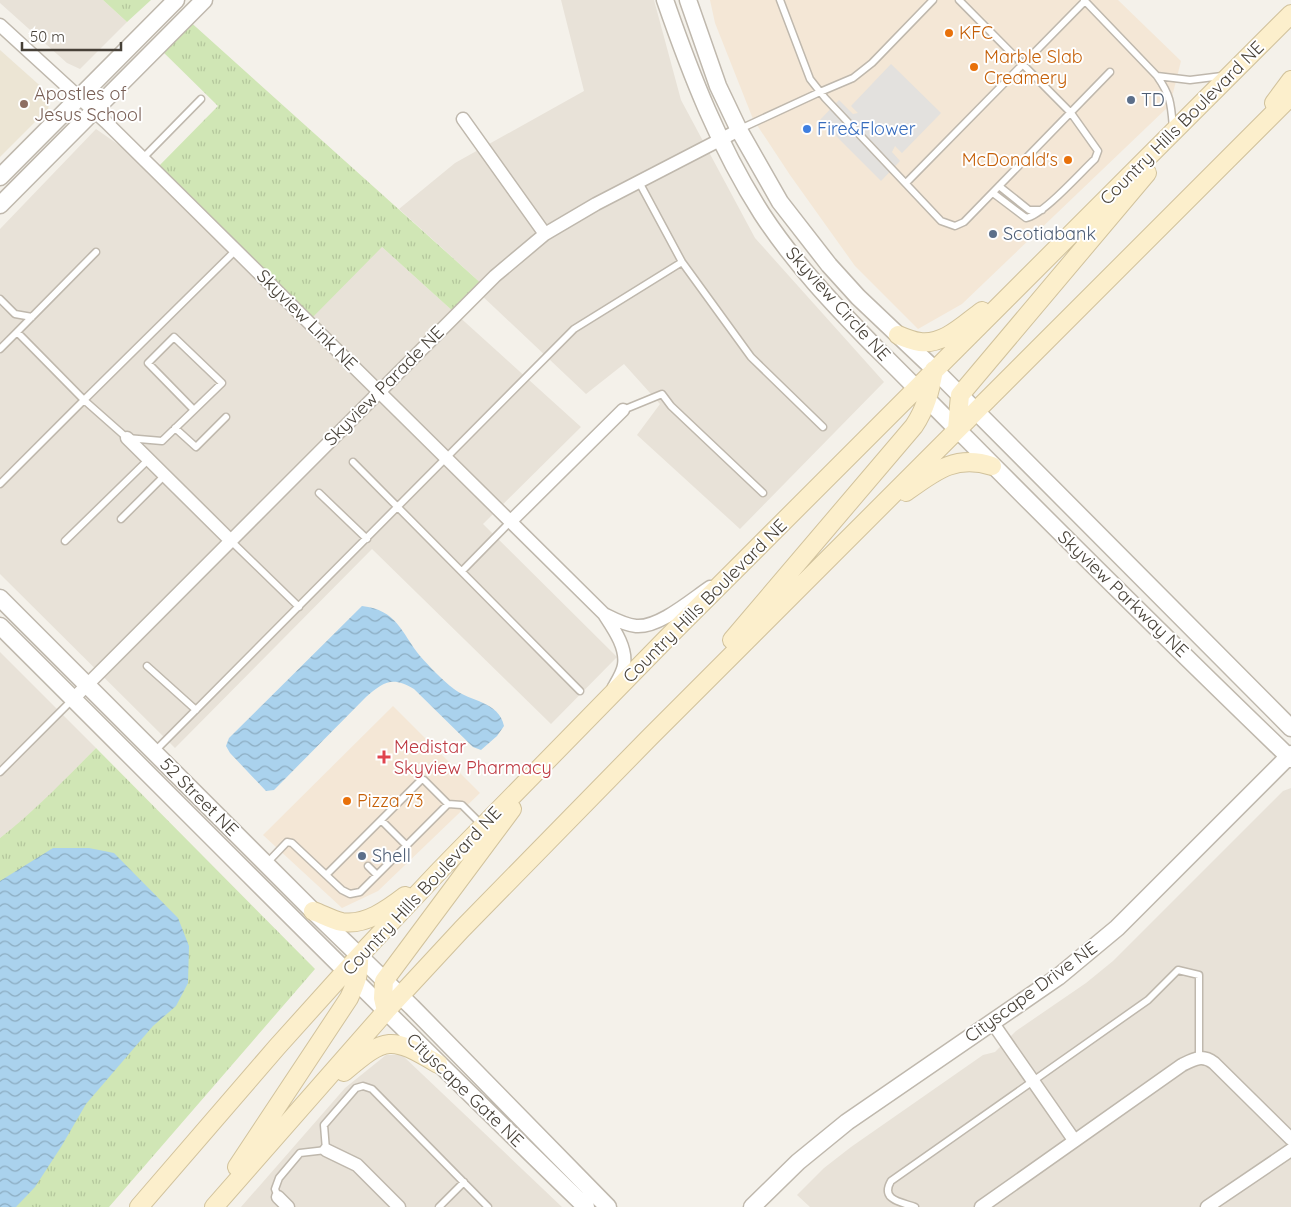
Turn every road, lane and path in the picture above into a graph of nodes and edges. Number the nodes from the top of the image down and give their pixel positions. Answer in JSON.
{"nodes":[{"id":1,"x":176,"y":0,"type":"edge"},
{"id":2,"x":204,"y":0,"type":"edge"},
{"id":3,"x":666,"y":0,"type":"edge"},
{"id":4,"x":688,"y":0,"type":"edge"},
{"id":5,"x":780,"y":0,"type":"edge"},
{"id":6,"x":933,"y":0,"type":"edge"},
{"id":7,"x":959,"y":0,"type":"edge"},
{"id":8,"x":1085,"y":0,"type":"edge"},
{"id":9,"x":1291,"y":14,"type":"edge"},
{"id":10,"x":0,"y":25,"type":"edge"},
{"id":11,"x":1022,"y":64,"type":"junction"},
{"id":12,"x":1110,"y":72,"type":"dead end"},
{"id":13,"x":1157,"y":76,"type":"junction"},
{"id":14,"x":1229,"y":76,"type":"junction"},
{"id":15,"x":1291,"y":80,"type":"edge"},
{"id":16,"x":820,"y":92,"type":"junction"},
{"id":17,"x":1291,"y":96,"type":"edge"},
{"id":18,"x":79,"y":97,"type":"junction"},
{"id":19,"x":201,"y":99,"type":"dead end"},
{"id":20,"x":95,"y":111,"type":"junction"},
{"id":21,"x":1071,"y":112,"type":"junction"},
{"id":22,"x":462,"y":119,"type":"dead end"},
{"id":23,"x":739,"y":130,"type":"junction"},
{"id":24,"x":1173,"y":132,"type":"junction"},
{"id":25,"x":1248,"y":138,"type":"junction"},
{"id":26,"x":720,"y":139,"type":"junction"},
{"id":27,"x":143,"y":158,"type":"junction"},
{"id":28,"x":0,"y":177,"type":"edge"},
{"id":29,"x":639,"y":182,"type":"junction"},
{"id":30,"x":906,"y":183,"type":"junction"},
{"id":31,"x":999,"y":186,"type":"junction"},
{"id":32,"x":993,"y":193,"type":"junction"},
{"id":33,"x":0,"y":205,"type":"edge"},
{"id":34,"x":1042,"y":210,"type":"junction"},
{"id":35,"x":545,"y":234,"type":"junction"},
{"id":36,"x":236,"y":250,"type":"junction"},
{"id":37,"x":96,"y":252,"type":"dead end"},
{"id":38,"x":682,"y":262,"type":"junction"},
{"id":39,"x":1028,"y":276,"type":"junction"},
{"id":40,"x":0,"y":299,"type":"edge"},
{"id":41,"x":32,"y":317,"type":"junction"},
{"id":42,"x":17,"y":332,"type":"junction"},
{"id":43,"x":898,"y":335,"type":"junction"},
{"id":44,"x":0,"y":349,"type":"edge"},
{"id":45,"x":934,"y":370,"type":"junction"},
{"id":46,"x":379,"y":391,"type":"junction"},
{"id":47,"x":922,"y":394,"type":"junction"},
{"id":48,"x":960,"y":395,"type":"junction"},
{"id":49,"x":84,"y":400,"type":"junction"},
{"id":50,"x":194,"y":410,"type":"junction"},
{"id":51,"x":623,"y":410,"type":"joint"},
{"id":52,"x":975,"y":411,"type":"junction"},
{"id":53,"x":226,"y":417,"type":"dead end"},
{"id":54,"x":824,"y":427,"type":"dead end"},
{"id":55,"x":175,"y":428,"type":"junction"},
{"id":56,"x":957,"y":429,"type":"junction"},
{"id":57,"x":127,"y":438,"type":"junction"},
{"id":58,"x":149,"y":459,"type":"junction"},
{"id":59,"x":447,"y":459,"type":"junction"},
{"id":60,"x":353,"y":462,"type":"dead end"},
{"id":61,"x":992,"y":466,"type":"junction"},
{"id":62,"x":164,"y":475,"type":"junction"},
{"id":63,"x":0,"y":484,"type":"edge"},
{"id":64,"x":319,"y":493,"type":"dead end"},
{"id":65,"x":763,"y":493,"type":"dead end"},
{"id":66,"x":399,"y":507,"type":"junction"},
{"id":67,"x":121,"y":519,"type":"dead end"},
{"id":68,"x":510,"y":522,"type":"junction"},
{"id":69,"x":863,"y":523,"type":"junction"},
{"id":70,"x":367,"y":539,"type":"junction"},
{"id":71,"x":230,"y":540,"type":"junction"},
{"id":72,"x":65,"y":541,"type":"dead end"},
{"id":73,"x":734,"y":570,"type":"junction"},
{"id":74,"x":462,"y":571,"type":"junction"},
{"id":75,"x":0,"y":598,"type":"edge"},
{"id":76,"x":299,"y":607,"type":"junction"},
{"id":77,"x":604,"y":614,"type":"junction"},
{"id":78,"x":0,"y":626,"type":"edge"},
{"id":79,"x":147,"y":666,"type":"dead end"},
{"id":80,"x":87,"y":685,"type":"junction"},
{"id":81,"x":580,"y":691,"type":"dead end"},
{"id":82,"x":608,"y":698,"type":"junction"},
{"id":83,"x":73,"y":699,"type":"junction"},
{"id":84,"x":196,"y":710,"type":"junction"},
{"id":85,"x":1291,"y":728,"type":"edge"},
{"id":86,"x":649,"y":738,"type":"junction"},
{"id":87,"x":154,"y":752,"type":"junction"},
{"id":88,"x":551,"y":756,"type":"junction"},
{"id":89,"x":1290,"y":756,"type":"edge"},
{"id":90,"x":0,"y":772,"type":"edge"},
{"id":91,"x":448,"y":804,"type":"junction"},
{"id":92,"x":381,"y":820,"type":"junction"},
{"id":93,"x":483,"y":826,"type":"junction"},
{"id":94,"x":406,"y":846,"type":"junction"},
{"id":95,"x":381,"y":854,"type":"dead end"},
{"id":96,"x":390,"y":862,"type":"junction"},
{"id":97,"x":266,"y":864,"type":"junction"},
{"id":98,"x":368,"y":866,"type":"dead end"},
{"id":99,"x":440,"y":870,"type":"junction"},
{"id":100,"x":326,"y":875,"type":"junction"},
{"id":101,"x":377,"y":875,"type":"junction"},
{"id":102,"x":312,"y":911,"type":"junction"},
{"id":103,"x":359,"y":956,"type":"junction"},
{"id":104,"x":352,"y":976,"type":"junction"},
{"id":105,"x":384,"y":980,"type":"junction"},
{"id":106,"x":400,"y":996,"type":"junction"},
{"id":107,"x":386,"y":1011,"type":"junction"},
{"id":108,"x":992,"y":1022,"type":"junction"},
{"id":109,"x":1199,"y":1057,"type":"junction"},
{"id":110,"x":438,"y":1064,"type":"junction"},
{"id":111,"x":1034,"y":1081,"type":"junction"},
{"id":112,"x":296,"y":1113,"type":"junction"},
{"id":113,"x":1291,"y":1139,"type":"edge"},
{"id":114,"x":1074,"y":1140,"type":"junction"},
{"id":115,"x":326,"y":1150,"type":"junction"},
{"id":116,"x":1291,"y":1150,"type":"edge"},
{"id":117,"x":464,"y":1182,"type":"junction"},
{"id":118,"x":278,"y":1197,"type":"joint"},
{"id":119,"x":139,"y":1207,"type":"edge"},
{"id":120,"x":212,"y":1207,"type":"edge"},
{"id":121,"x":288,"y":1207,"type":"edge"},
{"id":122,"x":398,"y":1207,"type":"edge"},
{"id":123,"x":439,"y":1207,"type":"edge"},
{"id":124,"x":488,"y":1207,"type":"edge"},
{"id":125,"x":586,"y":1207,"type":"edge"},
{"id":126,"x":608,"y":1207,"type":"edge"},
{"id":127,"x":752,"y":1207,"type":"edge"},
{"id":128,"x":915,"y":1207,"type":"edge"},
{"id":129,"x":981,"y":1207,"type":"edge"},
{"id":130,"x":1207,"y":1207,"type":"edge"}],
"edges":[{"from":1,"to":18,"type":"street"},
{"from":2,"to":20,"type":"street"},
{"from":3,"to":26,"type":"street","name":"Skyview Circle NE"},
{"from":4,"to":23,"type":"street","name":"Skyview Circle NE"},
{"from":5,"to":16,"type":"lane"},
{"from":6,"to":16,"type":"lane"},
{"from":7,"to":11,"type":"lane"},
{"from":8,"to":11,"type":"lane"},
{"from":8,"to":13,"type":"lane"},
{"from":9,"to":14,"type":"main road","name":"Country Hills Boulevard NE"},
{"from":10,"to":18,"type":"street","name":"Skyview Link NE"},
{"from":11,"to":21,"type":"lane"},
{"from":11,"to":30,"type":"lane"},
{"from":12,"to":21,"type":"lane"},
{"from":13,"to":14,"type":"lane"},
{"from":13,"to":24,"type":"lane"},
{"from":14,"to":24,"type":"main road","name":"Country Hills Boulevard NE"},
{"from":14,"to":48,"type":"main road"},
{"from":15,"to":25,"type":"main road"},
{"from":16,"to":23,"type":"lane"},
{"from":16,"to":30,"type":"lane"},
{"from":17,"to":25,"type":"main road"},
{"from":18,"to":20,"type":"street","name":"Skyview Link NE"},
{"from":18,"to":28,"type":"street"},
{"from":19,"to":27,"type":"lane"},
{"from":20,"to":27,"type":"street","name":"Skyview Link NE"},
{"from":20,"to":33,"type":"street"},
{"from":21,"to":31,"type":"lane"},
{"from":21,"to":34,"type":"lane"},
{"from":22,"to":35,"type":"street"},
{"from":23,"to":26,"type":"street","name":"Skyview Parade NE"},
{"from":23,"to":43,"type":"street","name":"Skyview Circle NE"},
{"from":24,"to":39,"type":"main road","name":"Country Hills Boulevard NE"},
{"from":25,"to":52,"type":"main road"},
{"from":26,"to":29,"type":"street","name":"Skyview Parade NE"},
{"from":26,"to":47,"type":"street","name":"Skyview Circle NE"},
{"from":27,"to":36,"type":"street","name":"Skyview Link NE"},
{"from":29,"to":35,"type":"street","name":"Skyview Parade NE"},
{"from":29,"to":38,"type":"lane"},
{"from":30,"to":32,"type":"lane"},
{"from":31,"to":32,"type":"lane"},
{"from":31,"to":34,"type":"lane"},
{"from":32,"to":34,"type":"lane"},
{"from":35,"to":46,"type":"street","name":"Skyview Parade NE"},
{"from":36,"to":46,"type":"street","name":"Skyview Link NE"},
{"from":36,"to":49,"type":"lane"},
{"from":37,"to":41,"type":"lane"},
{"from":38,"to":54,"type":"lane"},
{"from":38,"to":59,"type":"lane"},
{"from":39,"to":43,"type":"main road"},
{"from":39,"to":45,"type":"main road","name":"Country Hills Boulevard NE"},
{"from":40,"to":41,"type":"lane"},
{"from":41,"to":42,"type":"lane"},
{"from":42,"to":44,"type":"lane"},
{"from":42,"to":49,"type":"lane"},
{"from":43,"to":45,"type":"street","name":"Skyview Circle NE"},
{"from":45,"to":47,"type":"main road","name":"Country Hills Boulevard NE"},
{"from":45,"to":48,"type":"street","name":"Skyview Circle NE"},
{"from":46,"to":59,"type":"street","name":"Skyview Link NE"},
{"from":46,"to":71,"type":"street","name":"Skyview Parade NE"},
{"from":47,"to":56,"type":"street","name":"Skyview Circle NE"},
{"from":47,"to":73,"type":"main road","name":"Country Hills Boulevard NE"},
{"from":47,"to":86,"type":"main road"},
{"from":48,"to":52,"type":"street","name":"Skyview Circle NE"},
{"from":48,"to":56,"type":"main road"},
{"from":49,"to":57,"type":"lane"},
{"from":49,"to":63,"type":"lane"},
{"from":50,"to":50,"type":"lane"},
{"from":50,"to":55,"type":"lane"},
{"from":51,"to":65,"type":"lane"},
{"from":51,"to":68,"type":"street"},
{"from":52,"to":56,"type":"main road"},
{"from":52,"to":85,"type":"street","name":"Skyview Parkway NE"},
{"from":53,"to":55,"type":"lane"},
{"from":55,"to":57,"type":"lane"},
{"from":56,"to":61,"type":"street","name":"Skyview Parkway NE"},
{"from":56,"to":69,"type":"main road"},
{"from":57,"to":58,"type":"street"},
{"from":58,"to":62,"type":"street"},
{"from":58,"to":72,"type":"lane"},
{"from":59,"to":66,"type":"lane"},
{"from":59,"to":68,"type":"street","name":"Skyview Link NE"},
{"from":60,"to":66,"type":"lane"},
{"from":61,"to":69,"type":"main road"},
{"from":61,"to":89,"type":"street","name":"Skyview Parkway NE"},
{"from":62,"to":67,"type":"lane"},
{"from":62,"to":71,"type":"street"},
{"from":64,"to":70,"type":"lane"},
{"from":66,"to":70,"type":"lane"},
{"from":66,"to":74,"type":"lane"},
{"from":68,"to":74,"type":"lane"},
{"from":68,"to":77,"type":"street","name":"Skyview Link NE"},
{"from":69,"to":86,"type":"main road"},
{"from":70,"to":76,"type":"lane"},
{"from":71,"to":76,"type":"lane"},
{"from":71,"to":80,"type":"street","name":"Skyview Parade NE"},
{"from":73,"to":77,"type":"street","name":"Skyview Link NE"},
{"from":73,"to":82,"type":"main road","name":"Country Hills Boulevard NE"},
{"from":74,"to":81,"type":"lane"},
{"from":75,"to":80,"type":"street","name":"52 Street NE"},
{"from":76,"to":84,"type":"lane"},
{"from":77,"to":82,"type":"street","name":"Skyview Link NE"},
{"from":78,"to":83,"type":"street","name":"52 Street NE"},
{"from":79,"to":84,"type":"lane"},
{"from":80,"to":83,"type":"street","name":"Skyview Parade NE"},
{"from":80,"to":87,"type":"street","name":"52 Street NE"},
{"from":82,"to":88,"type":"main road","name":"Country Hills Boulevard NE"},
{"from":83,"to":90,"type":"lane"},
{"from":83,"to":104,"type":"street","name":"52 Street NE"},
{"from":84,"to":87,"type":"lane"},
{"from":86,"to":106,"type":"main road"},
{"from":87,"to":97,"type":"street","name":"52 Street NE"},
{"from":88,"to":93,"type":"main road","name":"Country Hills Boulevard NE"},
{"from":88,"to":105,"type":"main road"},
{"from":89,"to":108,"type":"street","name":"Cityscape Drive NE"},
{"from":91,"to":92,"type":"lane"},
{"from":91,"to":93,"type":"lane"},
{"from":91,"to":94,"type":"lane"},
{"from":92,"to":94,"type":"lane"},
{"from":92,"to":100,"type":"lane"},
{"from":93,"to":99,"type":"main road","name":"Country Hills Boulevard NE"},
{"from":94,"to":96,"type":"lane"},
{"from":95,"to":96,"type":"lane"},
{"from":96,"to":101,"type":"lane"},
{"from":97,"to":100,"type":"lane"},
{"from":97,"to":102,"type":"street","name":"52 Street NE"},
{"from":98,"to":101,"type":"lane"},
{"from":99,"to":102,"type":"main road"},
{"from":99,"to":103,"type":"main road","name":"Country Hills Boulevard NE"},
{"from":100,"to":101,"type":"lane"},
{"from":102,"to":103,"type":"street","name":"52 Street NE"},
{"from":103,"to":104,"type":"main road"},
{"from":103,"to":105,"type":"street","name":"52 Street NE"},
{"from":104,"to":107,"type":"street","name":"Cityscape Gate NE"},
{"from":104,"to":119,"type":"main road","name":"Country Hills Boulevard NE"},
{"from":104,"to":120,"type":"main road"},
{"from":105,"to":106,"type":"street","name":"52 Street NE"},
{"from":105,"to":107,"type":"main road"},
{"from":106,"to":107,"type":"main road"},
{"from":106,"to":126,"type":"street","name":"Cityscape Gate NE"},
{"from":107,"to":110,"type":"street","name":"Cityscape Gate NE"},
{"from":107,"to":112,"type":"main road"},
{"from":108,"to":111,"type":"street"},
{"from":108,"to":127,"type":"street","name":"Cityscape Drive NE"},
{"from":109,"to":111,"type":"lane"},
{"from":109,"to":113,"type":"street"},
{"from":109,"to":114,"type":"street"},
{"from":110,"to":112,"type":"main road"},
{"from":110,"to":125,"type":"street","name":"Cityscape Gate NE"},
{"from":111,"to":114,"type":"street"},
{"from":111,"to":128,"type":"lane"},
{"from":112,"to":120,"type":"main road"},
{"from":114,"to":129,"type":"street"},
{"from":115,"to":117,"type":"lane"},
{"from":115,"to":118,"type":"lane"},
{"from":115,"to":122,"type":"street"},
{"from":116,"to":130,"type":"street"},
{"from":117,"to":123,"type":"lane"},
{"from":117,"to":124,"type":"lane"},
{"from":118,"to":121,"type":"street"}]}
